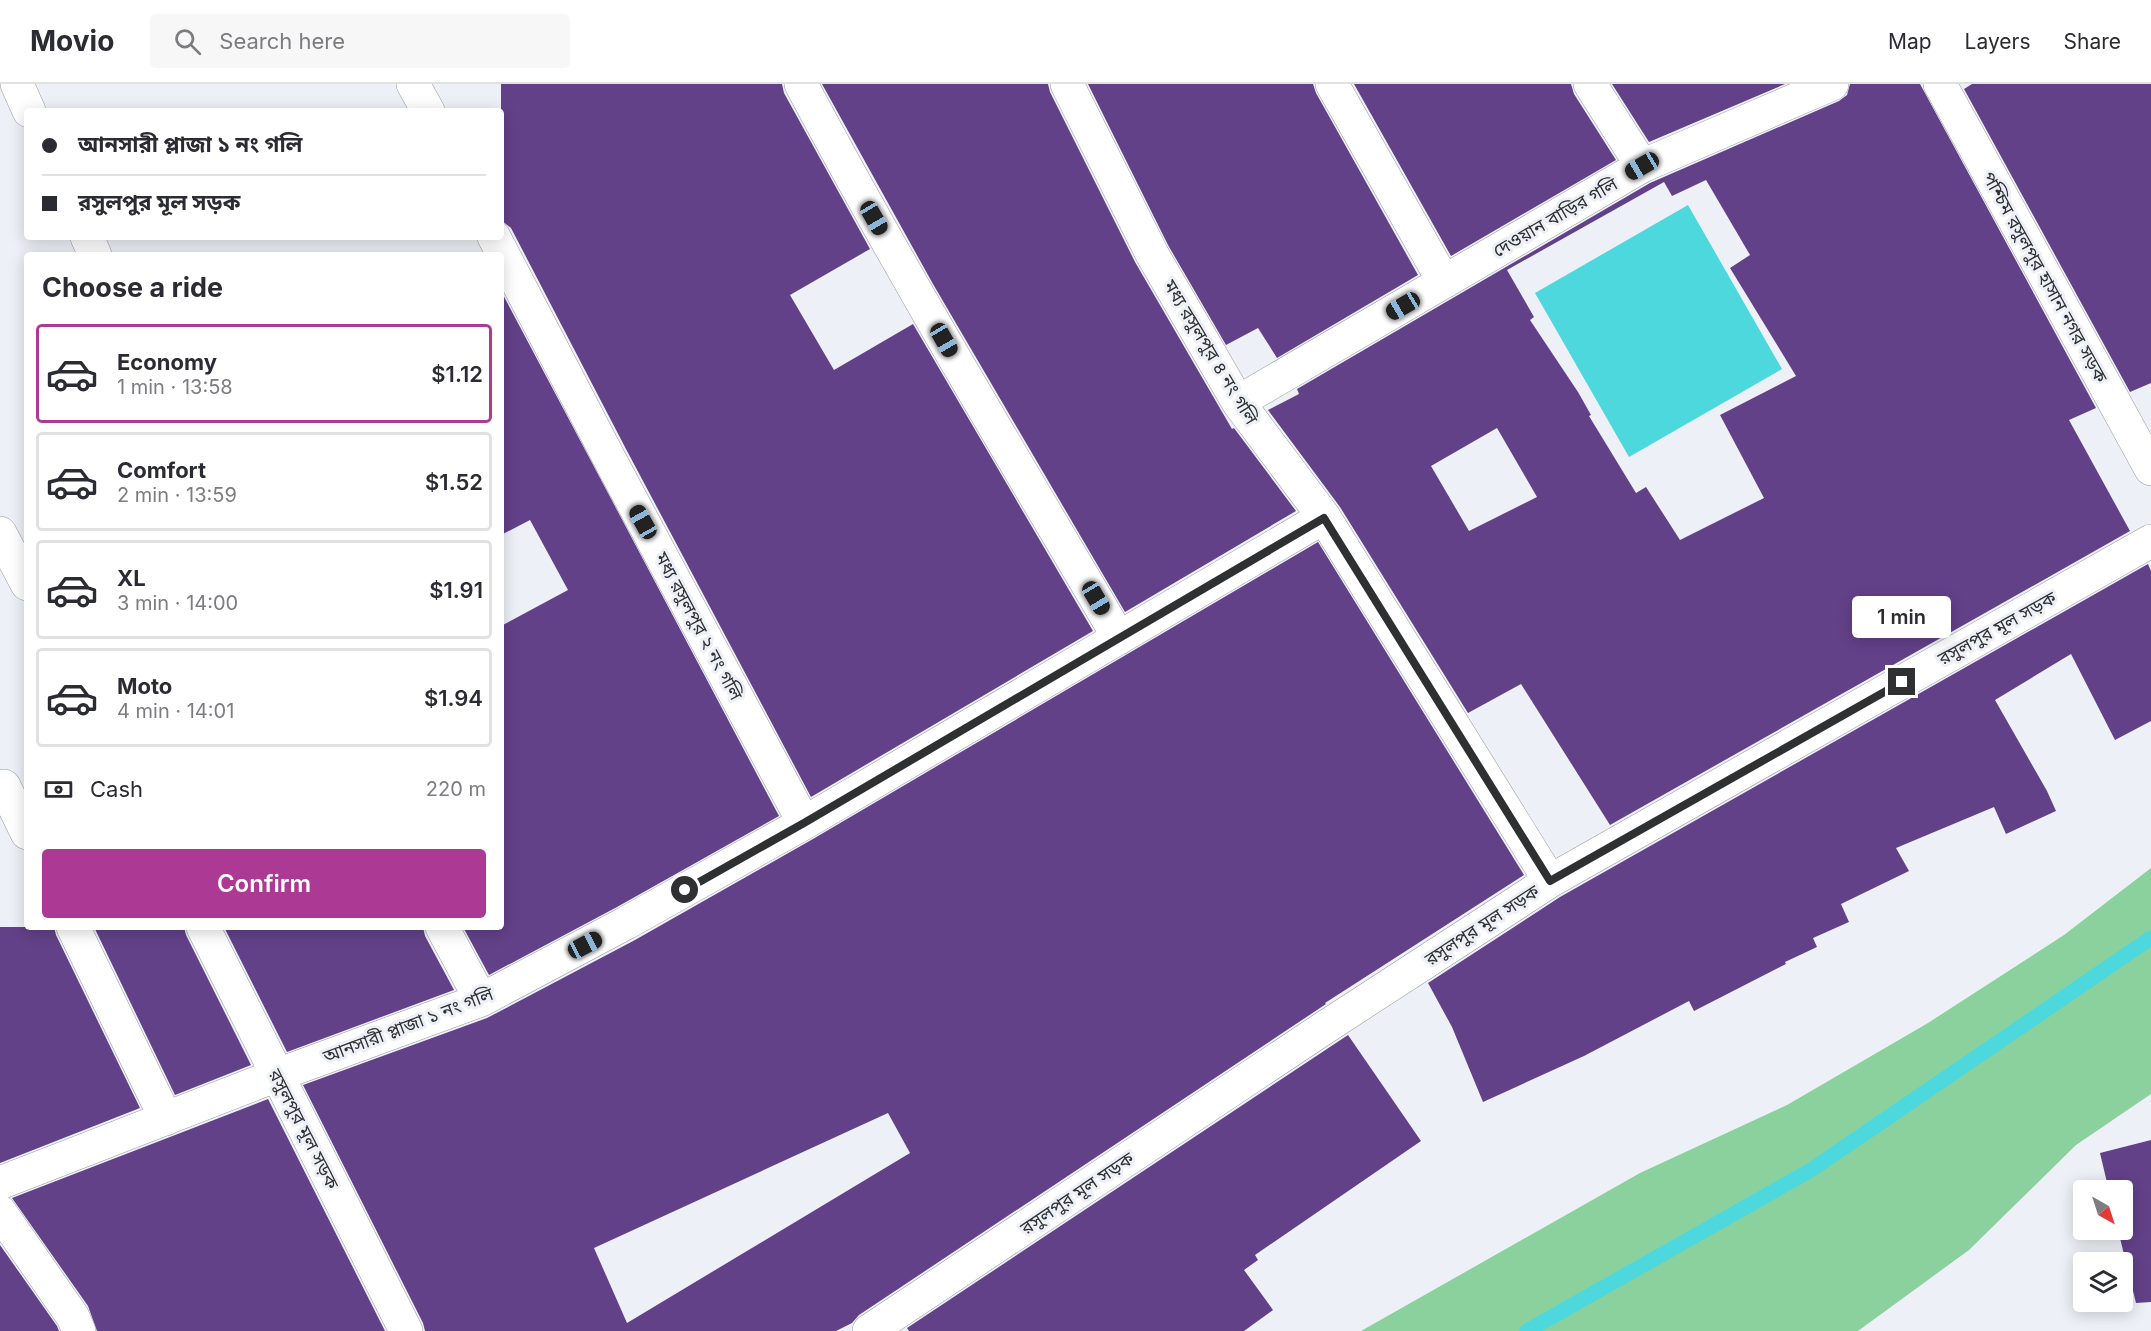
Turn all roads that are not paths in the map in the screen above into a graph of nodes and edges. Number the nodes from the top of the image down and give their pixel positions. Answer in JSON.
{"nodes":[{"id":1,"x":17,"y":84,"type":"edge"},
{"id":2,"x":413,"y":84,"type":"edge"},
{"id":3,"x":801,"y":84,"type":"edge"},
{"id":4,"x":1067,"y":84,"type":"edge"},
{"id":5,"x":1332,"y":84,"type":"edge"},
{"id":6,"x":1590,"y":84,"type":"edge"},
{"id":7,"x":1832,"y":84,"type":"edge"},
{"id":8,"x":1940,"y":84,"type":"edge"},
{"id":9,"x":28,"y":108,"type":"edge"},
{"id":10,"x":426,"y":108,"type":"edge"},
{"id":11,"x":1642,"y":166,"type":"junction"},
{"id":12,"x":504,"y":255,"type":"edge"},
{"id":13,"x":1444,"y":282,"type":"junction"},
{"id":14,"x":1238,"y":402,"type":"junction"},
{"id":15,"x":2151,"y":470,"type":"edge"},
{"id":16,"x":1324,"y":518,"type":"junction"},
{"id":17,"x":0,"y":533,"type":"edge"},
{"id":18,"x":2151,"y":541,"type":"edge"},
{"id":19,"x":24,"y":578,"type":"edge"},
{"id":20,"x":1119,"y":638,"type":"junction"},
{"id":21,"x":4,"y":786,"type":"dead end"},
{"id":22,"x":804,"y":823,"type":"junction"},
{"id":23,"x":24,"y":827,"type":"edge"},
{"id":24,"x":1550,"y":881,"type":"junction"},
{"id":25,"x":74,"y":930,"type":"edge"},
{"id":26,"x":204,"y":930,"type":"edge"},
{"id":27,"x":444,"y":930,"type":"edge"},
{"id":28,"x":482,"y":1000,"type":"junction"},
{"id":29,"x":277,"y":1075,"type":"junction"},
{"id":30,"x":166,"y":1119,"type":"junction"},
{"id":31,"x":0,"y":1183,"type":"edge"},
{"id":32,"x":0,"y":1212,"type":"edge"},
{"id":33,"x":79,"y":1331,"type":"edge"},
{"id":34,"x":406,"y":1331,"type":"edge"},
{"id":35,"x":869,"y":1331,"type":"edge"}],
"edges":[{"from":1,"to":9,"type":"street"},
{"from":2,"to":10,"type":"street"},
{"from":3,"to":20,"type":"street"},
{"from":4,"to":14,"type":"street","name":"মধ্য রসুলপুর ৪ নং গলি"},
{"from":5,"to":13,"type":"street"},
{"from":6,"to":11,"type":"street"},
{"from":7,"to":11,"type":"street","name":"দেওয়ান বাড়ির গলি"},
{"from":8,"to":15,"type":"street","name":"পশ্চিম রসুলপুর হাসান নগর সড়ক"},
{"from":11,"to":13,"type":"street","name":"দেওয়ান বাড়ির গলি"},
{"from":12,"to":22,"type":"street","name":"মধ্য রসুলপুর ২ নং গলি"},
{"from":13,"to":14,"type":"street","name":"দেওয়ান বাড়ির গলি"},
{"from":14,"to":16,"type":"street","name":"মধ্য রসুলপুর ৪ নং গলি"},
{"from":16,"to":20,"type":"street","name":"আনসারী প্লাজা ১ নং গলি"},
{"from":16,"to":24,"type":"street","name":"মধ্য রসুলপুর ৪ নং গলি"},
{"from":17,"to":19,"type":"street"},
{"from":18,"to":24,"type":"street","name":"রসুলপুর মূল সড়ক"},
{"from":20,"to":22,"type":"street","name":"আনসারী প্লাজা ১ নং গলি"},
{"from":21,"to":23,"type":"street"},
{"from":22,"to":28,"type":"street","name":"আনসারী প্লাজা ১ নং গলি"},
{"from":24,"to":35,"type":"street","name":"রসুলপুর মূল সড়ক"},
{"from":25,"to":30,"type":"street"},
{"from":26,"to":29,"type":"street","name":"রসুলপুর মূল সড়ক"},
{"from":27,"to":28,"type":"street"},
{"from":28,"to":29,"type":"street","name":"আনসারী প্লাজা ১ নং গলি"},
{"from":29,"to":30,"type":"street","name":"আনসারী প্লাজা ১ নং গলি"},
{"from":29,"to":34,"type":"street","name":"রসুলপুর মূল সড়ক"},
{"from":30,"to":31,"type":"street","name":"আনসারী প্লাজা ১ নং গলি"},
{"from":32,"to":33,"type":"street"}]}
